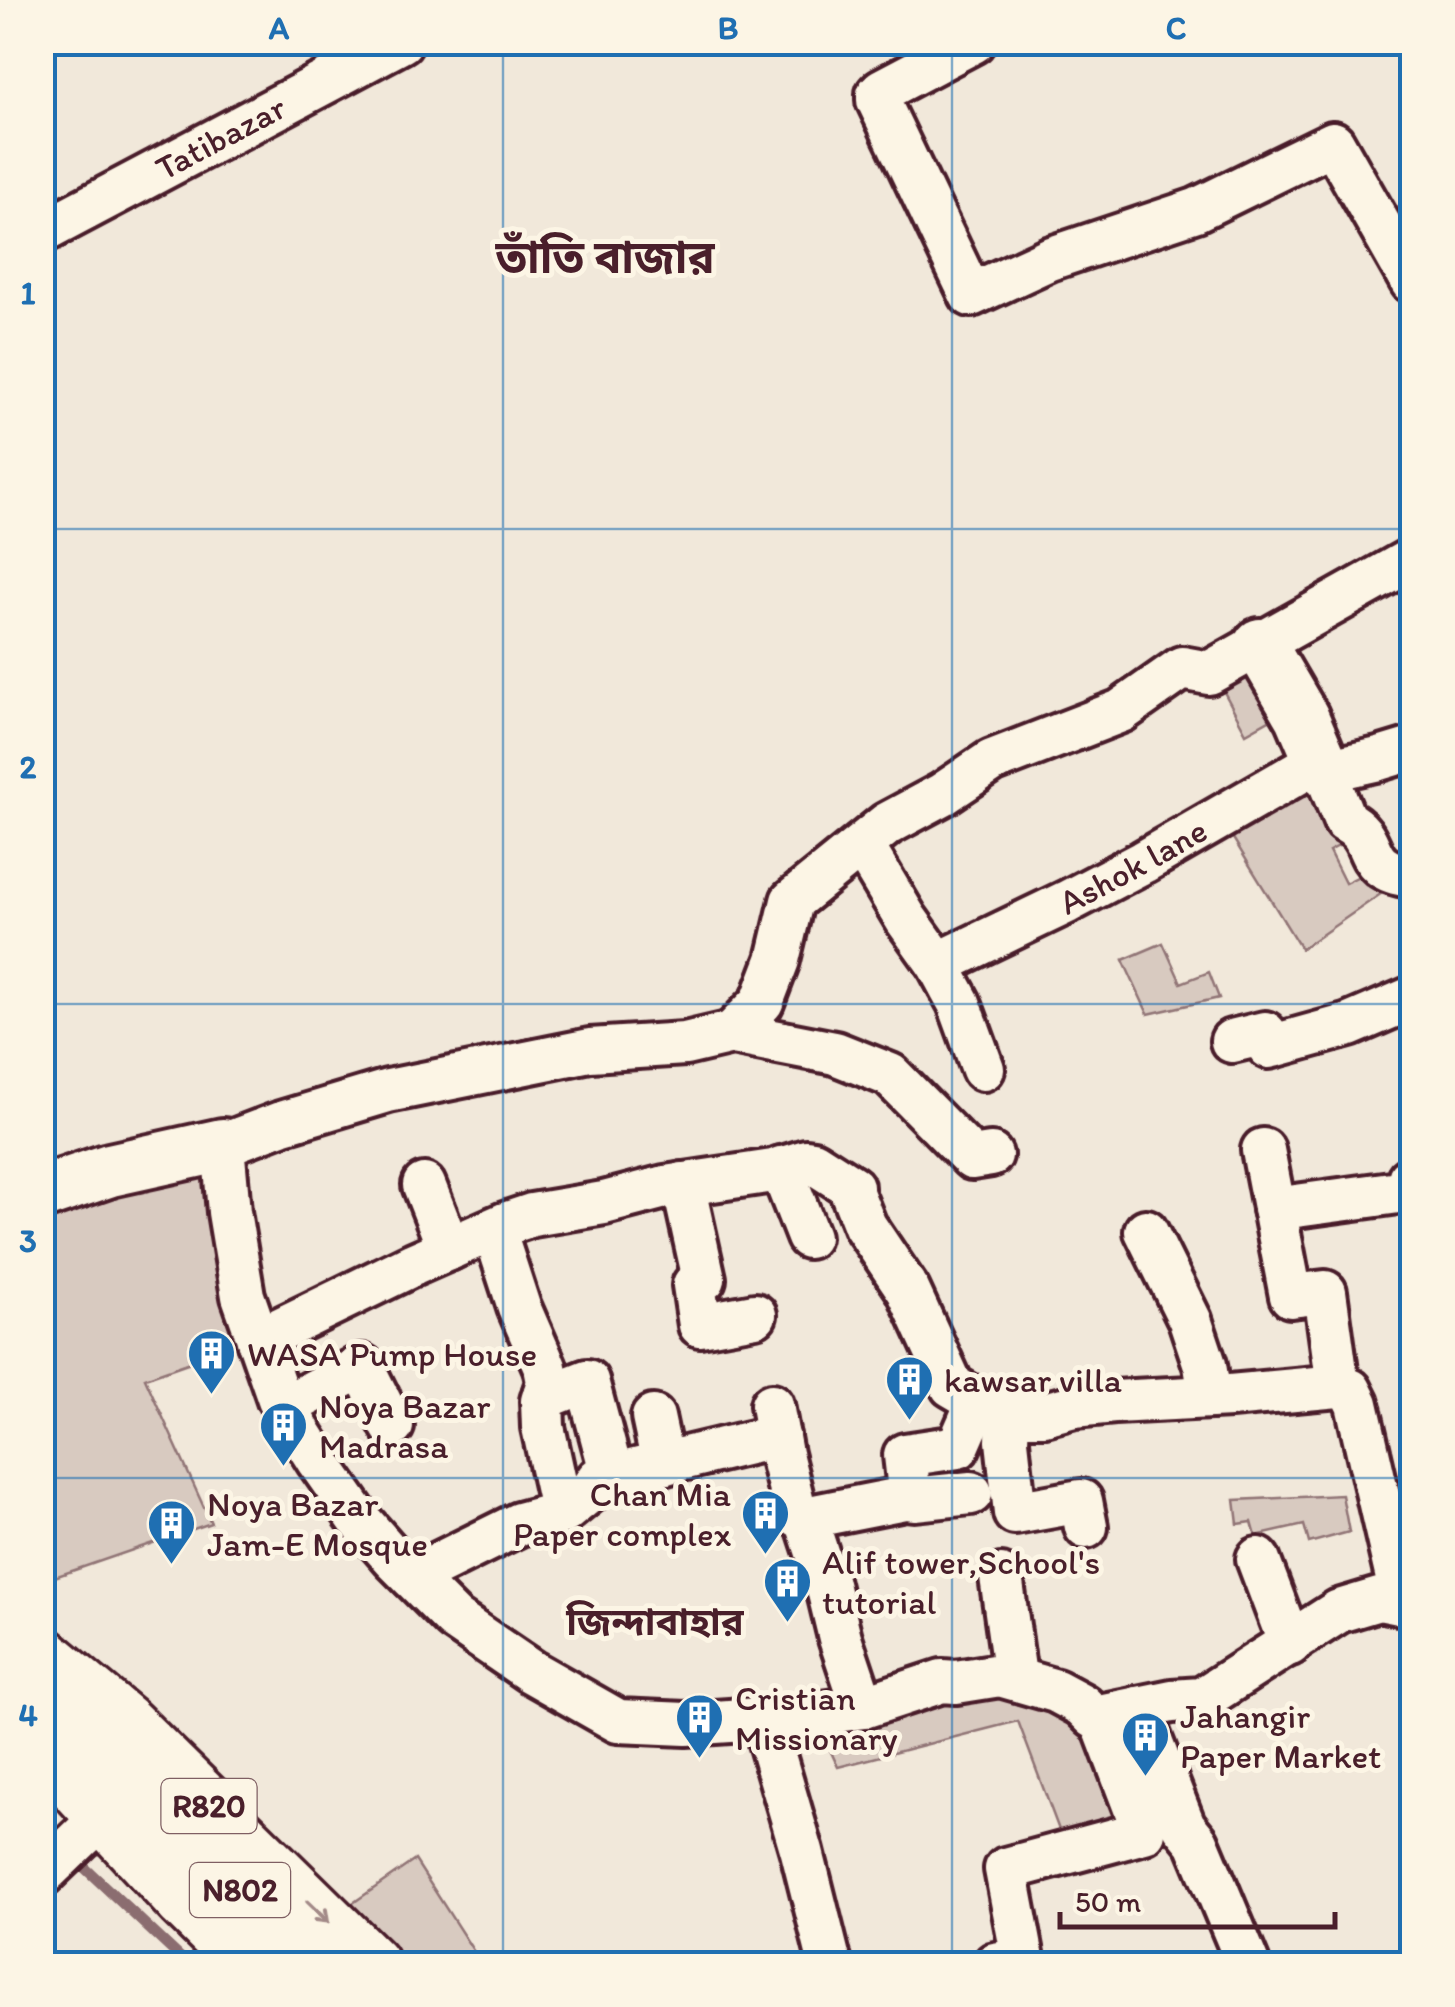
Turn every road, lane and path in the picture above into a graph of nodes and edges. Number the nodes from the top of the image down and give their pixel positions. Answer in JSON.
{"nodes":[{"id":1,"x":401,"y":42,"type":"edge"},
{"id":2,"x":972,"y":42,"type":"edge"},
{"id":3,"x":42,"y":232,"type":"edge"},
{"id":4,"x":1412,"y":282,"type":"edge"},
{"id":5,"x":1412,"y":559,"type":"edge"},
{"id":6,"x":1260,"y":645,"type":"junction"},
{"id":7,"x":1412,"y":749,"type":"edge"},
{"id":8,"x":1322,"y":766,"type":"junction"},
{"id":9,"x":862,"y":844,"type":"junction"},
{"id":10,"x":1412,"y":876,"type":"edge"},
{"id":11,"x":938,"y":964,"type":"junction"},
{"id":12,"x":1412,"y":998,"type":"edge"},
{"id":13,"x":732,"y":1033,"type":"junction"},
{"id":14,"x":1232,"y":1042,"type":"dead end"},
{"id":15,"x":983,"y":1068,"type":"dead end"},
{"id":16,"x":223,"y":1145,"type":"junction"},
{"id":17,"x":1264,"y":1150,"type":"dead end"},
{"id":18,"x":991,"y":1154,"type":"dead end"},
{"id":19,"x":783,"y":1168,"type":"junction"},
{"id":20,"x":1412,"y":1178,"type":"edge"},
{"id":21,"x":683,"y":1184,"type":"junction"},
{"id":22,"x":424,"y":1185,"type":"dead end"},
{"id":23,"x":42,"y":1193,"type":"edge"},
{"id":24,"x":1274,"y":1209,"type":"junction"},
{"id":25,"x":494,"y":1230,"type":"junction"},
{"id":26,"x":1146,"y":1231,"type":"dead end"},
{"id":27,"x":809,"y":1237,"type":"dead end"},
{"id":28,"x":450,"y":1249,"type":"junction"},
{"id":29,"x":755,"y":1316,"type":"dead end"},
{"id":30,"x":258,"y":1340,"type":"junction"},
{"id":31,"x":1338,"y":1386,"type":"junction"},
{"id":32,"x":544,"y":1396,"type":"junction"},
{"id":33,"x":1210,"y":1397,"type":"junction"},
{"id":34,"x":284,"y":1407,"type":"junction"},
{"id":35,"x":993,"y":1408,"type":"junction"},
{"id":36,"x":653,"y":1417,"type":"dead end"},
{"id":37,"x":392,"y":1426,"type":"dead end"},
{"id":38,"x":663,"y":1464,"type":"junction"},
{"id":39,"x":612,"y":1475,"type":"junction"},
{"id":40,"x":971,"y":1493,"type":"dead end"},
{"id":41,"x":910,"y":1498,"type":"junction"},
{"id":42,"x":564,"y":1512,"type":"junction"},
{"id":43,"x":804,"y":1518,"type":"junction"},
{"id":44,"x":1086,"y":1527,"type":"dead end"},
{"id":45,"x":1258,"y":1559,"type":"dead end"},
{"id":46,"x":1001,"y":1576,"type":"dead end"},
{"id":47,"x":412,"y":1577,"type":"junction"},
{"id":48,"x":1408,"y":1604,"type":"edge"},
{"id":49,"x":1290,"y":1644,"type":"junction"},
{"id":50,"x":42,"y":1654,"type":"edge"},
{"id":51,"x":42,"y":1676,"type":"edge"},
{"id":52,"x":1012,"y":1677,"type":"junction"},
{"id":53,"x":864,"y":1706,"type":"junction"},
{"id":54,"x":1119,"y":1712,"type":"junction"},
{"id":55,"x":763,"y":1718,"type":"junction"},
{"id":56,"x":42,"y":1750,"type":"edge"},
{"id":57,"x":42,"y":1786,"type":"edge"},
{"id":58,"x":130,"y":1809,"type":"junction"},
{"id":59,"x":42,"y":1875,"type":"edge"},
{"id":60,"x":205,"y":1964,"type":"edge"},
{"id":61,"x":247,"y":1964,"type":"edge"},
{"id":62,"x":315,"y":1964,"type":"edge"},
{"id":63,"x":371,"y":1964,"type":"edge"},
{"id":64,"x":830,"y":1964,"type":"edge"},
{"id":65,"x":995,"y":1964,"type":"edge"},
{"id":66,"x":1248,"y":1964,"type":"edge"}],
"edges":[{"from":1,"to":3,"type":"street","name":"Tatibazar"},
{"from":2,"to":4,"type":"street"},
{"from":5,"to":6,"type":"street"},
{"from":6,"to":8,"type":"street"},
{"from":6,"to":9,"type":"street"},
{"from":7,"to":8,"type":"street","name":"Ashok lane"},
{"from":8,"to":10,"type":"street"},
{"from":8,"to":11,"type":"street","name":"Ashok lane"},
{"from":9,"to":11,"type":"street"},
{"from":9,"to":13,"type":"street"},
{"from":11,"to":15,"type":"street"},
{"from":12,"to":14,"type":"street"},
{"from":13,"to":16,"type":"street"},
{"from":13,"to":18,"type":"street"},
{"from":16,"to":23,"type":"street"},
{"from":16,"to":30,"type":"street"},
{"from":17,"to":24,"type":"street"},
{"from":19,"to":21,"type":"street"},
{"from":19,"to":27,"type":"street"},
{"from":19,"to":35,"type":"street"},
{"from":20,"to":24,"type":"street"},
{"from":21,"to":25,"type":"street"},
{"from":21,"to":29,"type":"street"},
{"from":22,"to":28,"type":"street"},
{"from":24,"to":31,"type":"street"},
{"from":25,"to":28,"type":"street"},
{"from":25,"to":32,"type":"street"},
{"from":26,"to":33,"type":"street"},
{"from":28,"to":30,"type":"street"},
{"from":30,"to":34,"type":"street"},
{"from":31,"to":33,"type":"street"},
{"from":31,"to":48,"type":"street"},
{"from":32,"to":39,"type":"street"},
{"from":32,"to":42,"type":"street"},
{"from":33,"to":35,"type":"street"},
{"from":34,"to":37,"type":"street"},
{"from":34,"to":47,"type":"street"},
{"from":35,"to":41,"type":"street"},
{"from":35,"to":44,"type":"street"},
{"from":36,"to":38,"type":"street"},
{"from":38,"to":39,"type":"street"},
{"from":38,"to":43,"type":"street"},
{"from":39,"to":42,"type":"street"},
{"from":40,"to":41,"type":"street"},
{"from":41,"to":43,"type":"street"},
{"from":42,"to":47,"type":"street"},
{"from":43,"to":53,"type":"street"},
{"from":45,"to":49,"type":"street"},
{"from":46,"to":52,"type":"street"},
{"from":47,"to":55,"type":"street"},
{"from":48,"to":49,"type":"street"},
{"from":49,"to":54,"type":"street"},
{"from":50,"to":58,"type":"highway","number":"R820"},
{"from":51,"to":58,"type":"highway"},
{"from":52,"to":53,"type":"street"},
{"from":52,"to":54,"type":"street"},
{"from":53,"to":55,"type":"street"},
{"from":54,"to":65,"type":"street"},
{"from":54,"to":66,"type":"street"},
{"from":55,"to":64,"type":"street"},
{"from":56,"to":58,"type":"highway"},
{"from":57,"to":58,"type":"highway","number":"R820"},
{"from":58,"to":59,"type":"street"},
{"from":58,"to":60,"type":"highway","number":"R820"},
{"from":58,"to":61,"type":"highway","number":"N802"},
{"from":58,"to":62,"type":"highway","number":"N802"},
{"from":58,"to":63,"type":"highway","number":"R820","one_way":true}]}
